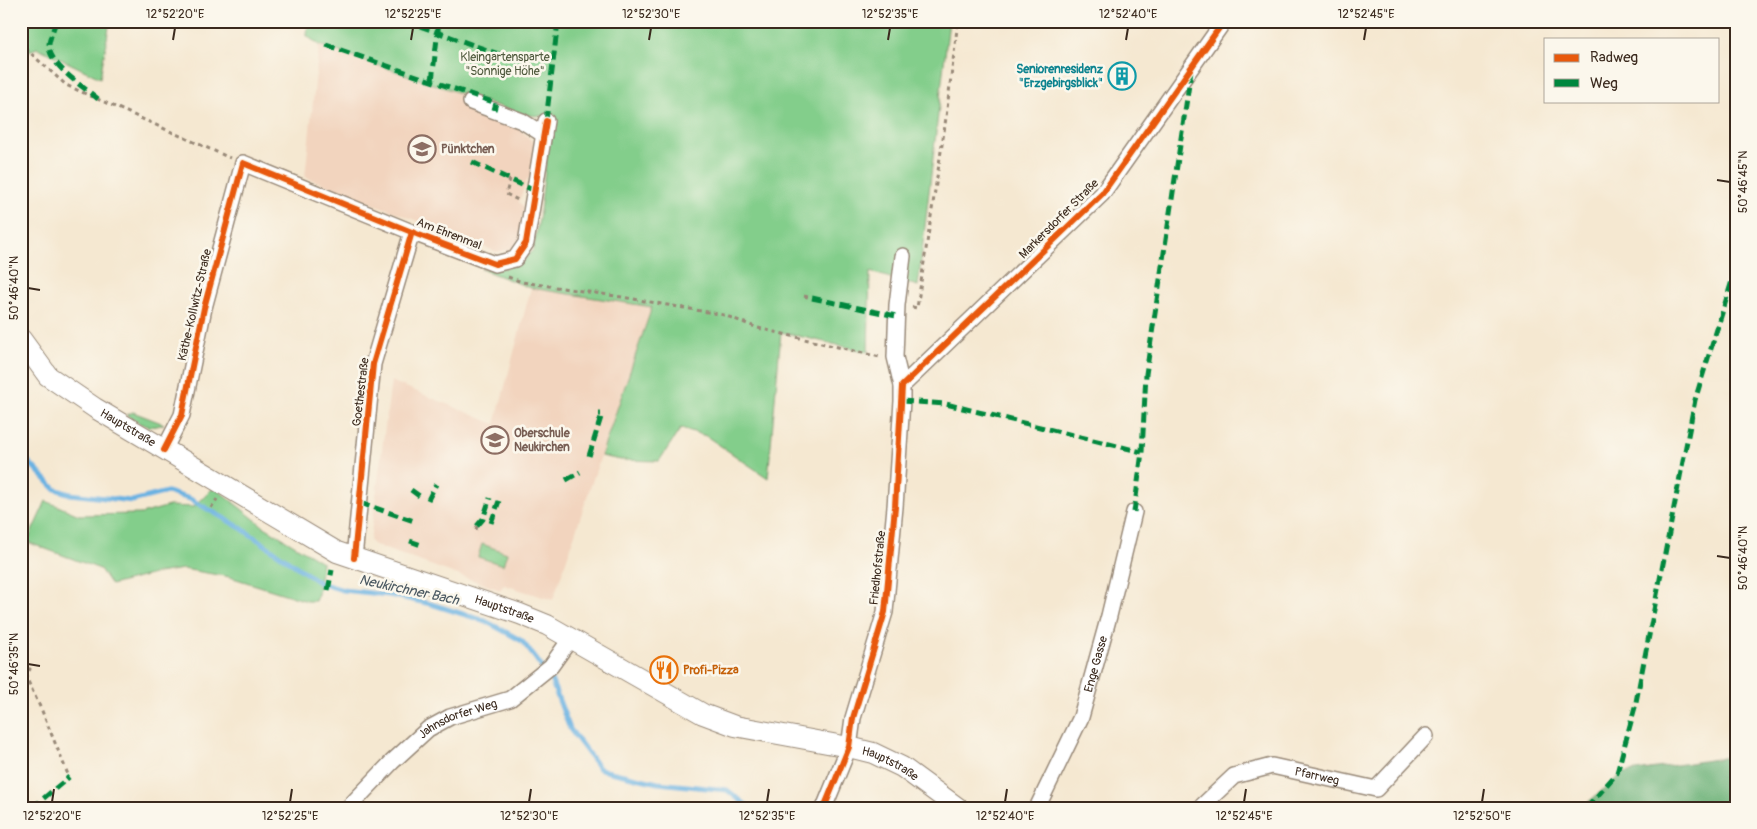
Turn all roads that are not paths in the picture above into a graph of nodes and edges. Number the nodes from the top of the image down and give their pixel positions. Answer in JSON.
{"nodes":[{"id":1,"x":1224,"y":21,"type":"edge"},
{"id":2,"x":471,"y":102,"type":"dead end"},
{"id":3,"x":243,"y":163,"type":"joint"},
{"id":4,"x":412,"y":232,"type":"junction"},
{"id":5,"x":903,"y":256,"type":"dead end"},
{"id":6,"x":21,"y":340,"type":"edge"},
{"id":7,"x":902,"y":386,"type":"junction"},
{"id":8,"x":164,"y":450,"type":"junction"},
{"id":9,"x":1134,"y":512,"type":"dead end"},
{"id":10,"x":354,"y":558,"type":"junction"},
{"id":11,"x":571,"y":638,"type":"junction"},
{"id":12,"x":1426,"y":736,"type":"dead end"},
{"id":13,"x":850,"y":747,"type":"junction"},
{"id":14,"x":348,"y":808,"type":"edge"},
{"id":15,"x":824,"y":808,"type":"edge"},
{"id":16,"x":958,"y":808,"type":"edge"},
{"id":17,"x":1037,"y":808,"type":"edge"},
{"id":18,"x":1200,"y":808,"type":"edge"}],
"edges":[{"from":1,"to":7,"type":"street","name":"Markersdorfer Straße"},
{"from":2,"to":4,"type":"street","name":"Am Ehrenmal"},
{"from":3,"to":4,"type":"street","name":"Am Ehrenmal"},
{"from":3,"to":8,"type":"street","name":"Käthe-Kollwitz-Straße"},
{"from":4,"to":10,"type":"street","name":"Goethestraße"},
{"from":5,"to":7,"type":"street","name":"Friedhofstraße"},
{"from":6,"to":8,"type":"main road","name":"Hauptstraße"},
{"from":7,"to":13,"type":"street","name":"Friedhofstraße"},
{"from":8,"to":10,"type":"main road","name":"Hauptstraße"},
{"from":9,"to":17,"type":"street","name":"Enge Gasse"},
{"from":10,"to":11,"type":"main road","name":"Hauptstraße"},
{"from":11,"to":13,"type":"main road","name":"Hauptstraße"},
{"from":11,"to":14,"type":"street","name":"Jahnsdorfer Weg"},
{"from":12,"to":18,"type":"street","name":"Pfarrweg"},
{"from":13,"to":15,"type":"street","name":"Friedhofstraße"},
{"from":13,"to":16,"type":"main road","name":"Hauptstraße"}]}
